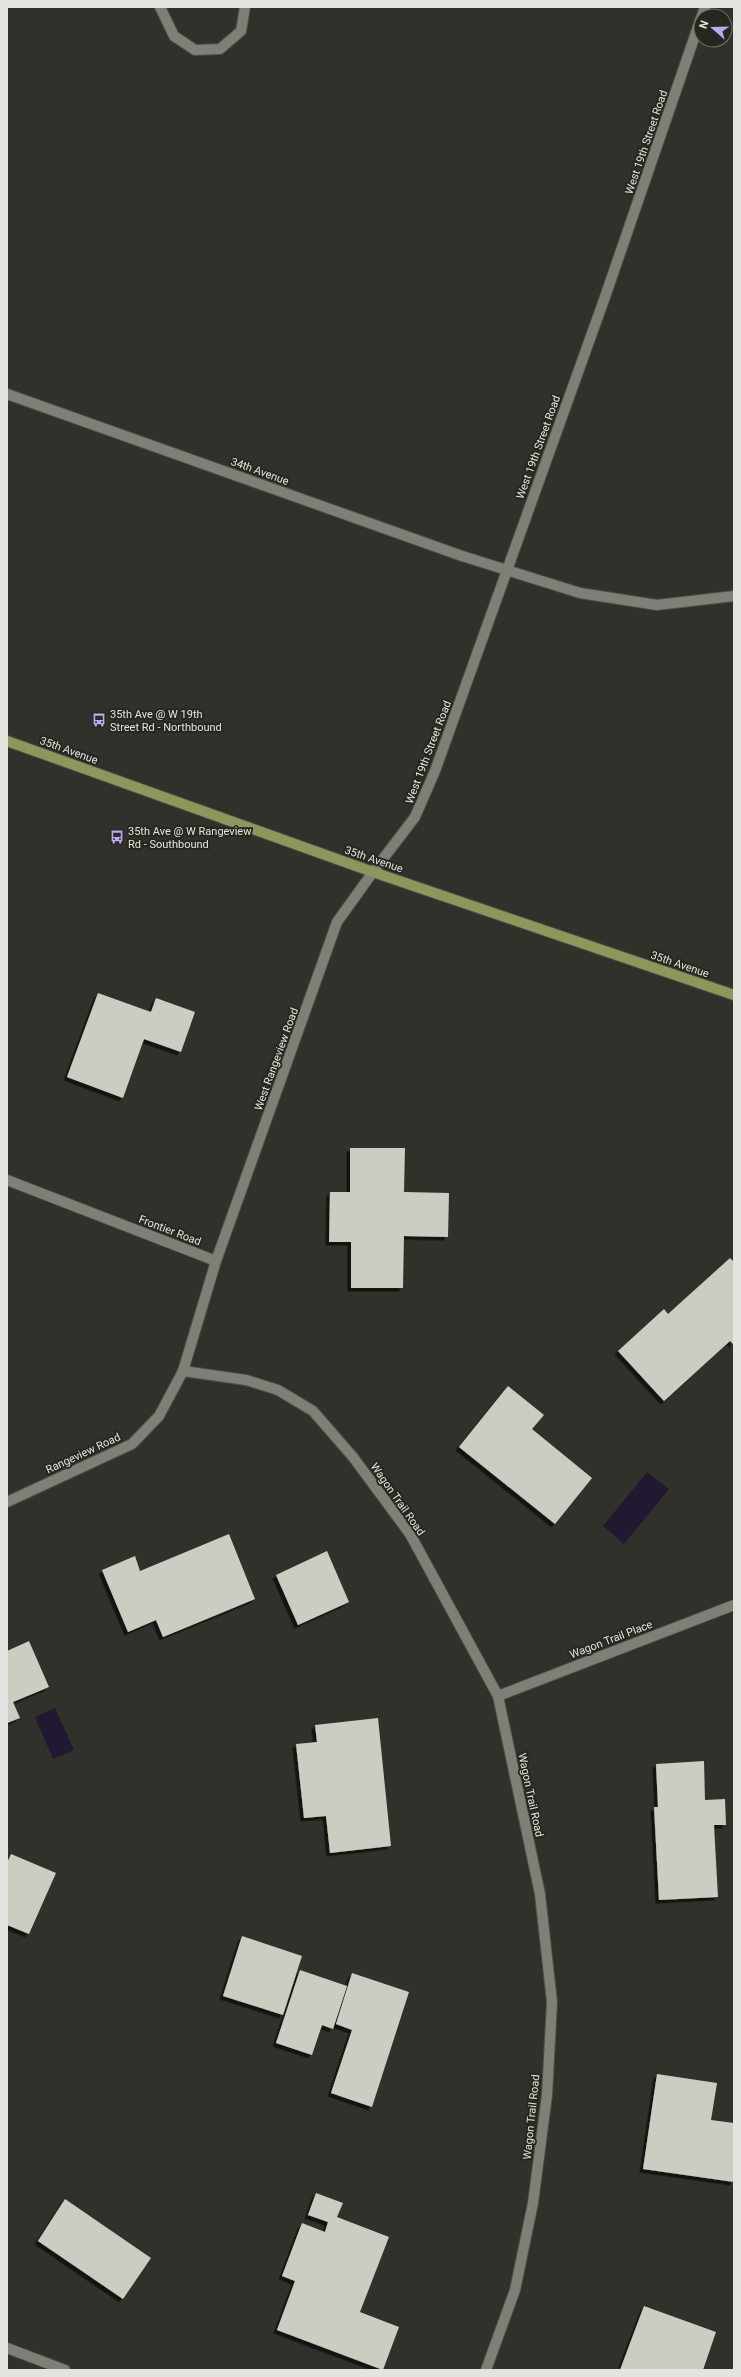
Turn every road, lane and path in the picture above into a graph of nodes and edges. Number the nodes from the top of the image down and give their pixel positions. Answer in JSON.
{"nodes":[{"id":1,"x":160,"y":7,"type":"edge"},
{"id":2,"x":245,"y":7,"type":"edge"},
{"id":3,"x":693,"y":40,"type":"edge"},
{"id":4,"x":7,"y":394,"type":"edge"},
{"id":5,"x":506,"y":570,"type":"junction"},
{"id":6,"x":734,"y":596,"type":"edge"},
{"id":7,"x":7,"y":741,"type":"edge"},
{"id":8,"x":373,"y":872,"type":"junction"},
{"id":9,"x":734,"y":995,"type":"edge"},
{"id":10,"x":7,"y":1180,"type":"edge"},
{"id":11,"x":216,"y":1261,"type":"junction"},
{"id":12,"x":183,"y":1371,"type":"junction"},
{"id":13,"x":7,"y":1502,"type":"edge"},
{"id":14,"x":734,"y":1605,"type":"edge"},
{"id":15,"x":498,"y":1696,"type":"junction"},
{"id":16,"x":7,"y":2348,"type":"edge"},
{"id":17,"x":65,"y":2370,"type":"edge"},
{"id":18,"x":486,"y":2370,"type":"edge"}],
"edges":[{"from":1,"to":2,"type":"street"},
{"from":3,"to":5,"type":"street","name":"West 19th Street Road"},
{"from":4,"to":5,"type":"street","name":"34th Avenue"},
{"from":5,"to":6,"type":"street","name":"34th Avenue"},
{"from":5,"to":8,"type":"street","name":"West 19th Street Road"},
{"from":7,"to":8,"type":"main road","name":"35th Avenue"},
{"from":8,"to":9,"type":"main road","name":"35th Avenue"},
{"from":8,"to":11,"type":"street","name":"West Rangeview Road"},
{"from":10,"to":11,"type":"street","name":"Frontier Road"},
{"from":11,"to":12,"type":"street"},
{"from":12,"to":13,"type":"street","name":"Rangeview Road"},
{"from":12,"to":15,"type":"street","name":"Wagon Trail Road"},
{"from":14,"to":15,"type":"street","name":"Wagon Trail Place"},
{"from":15,"to":18,"type":"street","name":"Wagon Trail Road"},
{"from":16,"to":17,"type":"street"}]}
